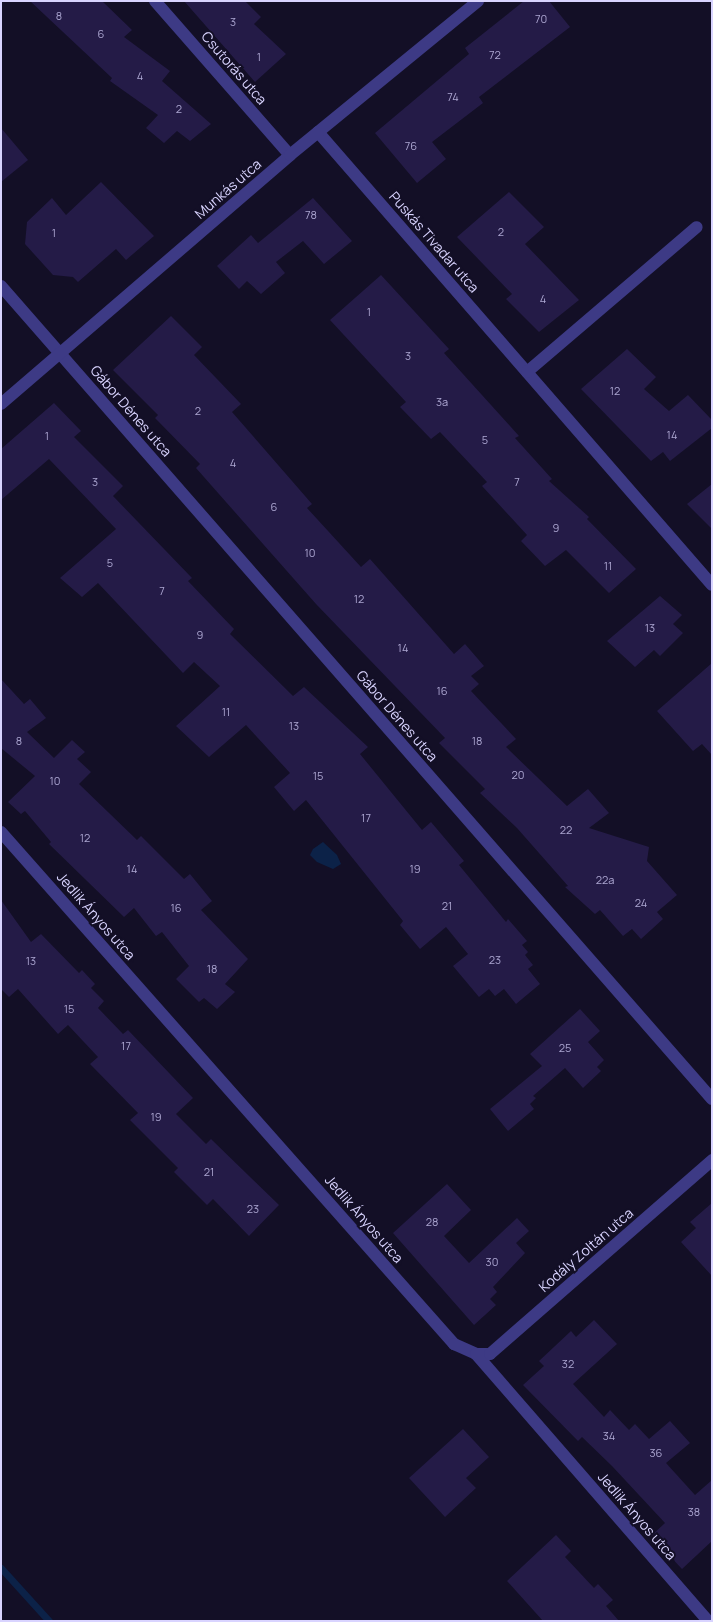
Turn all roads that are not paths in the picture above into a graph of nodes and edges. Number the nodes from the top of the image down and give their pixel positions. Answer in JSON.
{"nodes":[{"id":1,"x":155,"y":1,"type":"edge"},
{"id":2,"x":478,"y":1,"type":"edge"},
{"id":3,"x":318,"y":132,"type":"junction"},
{"id":4,"x":290,"y":155,"type":"junction"},
{"id":5,"x":697,"y":227,"type":"dead end"},
{"id":6,"x":1,"y":286,"type":"edge"},
{"id":7,"x":60,"y":353,"type":"junction"},
{"id":8,"x":527,"y":372,"type":"junction"},
{"id":9,"x":1,"y":404,"type":"edge"},
{"id":10,"x":712,"y":585,"type":"edge"},
{"id":11,"x":1,"y":832,"type":"edge"},
{"id":12,"x":712,"y":1099,"type":"edge"},
{"id":13,"x":712,"y":1160,"type":"edge"},
{"id":14,"x":476,"y":1354,"type":"junction"},
{"id":15,"x":708,"y":1621,"type":"edge"}],
"edges":[{"from":1,"to":4,"type":"street","name":"Csutorás utca"},
{"from":2,"to":3,"type":"street","name":"Munkás utca"},
{"from":3,"to":4,"type":"street","name":"Munkás utca"},
{"from":3,"to":8,"type":"street","name":"Puskás Tivadar utca"},
{"from":4,"to":7,"type":"street","name":"Munkás utca"},
{"from":5,"to":8,"type":"street"},
{"from":6,"to":7,"type":"street","name":"Gábor Dénes utca"},
{"from":7,"to":9,"type":"street","name":"Munkás utca"},
{"from":7,"to":12,"type":"street","name":"Gábor Dénes utca"},
{"from":8,"to":10,"type":"street","name":"Puskás Tivadar utca"},
{"from":11,"to":14,"type":"street","name":"Jedlik Ányos utca"},
{"from":13,"to":14,"type":"street","name":"Kodály Zoltán utca"},
{"from":14,"to":15,"type":"street","name":"Jedlik Ányos utca"}]}
